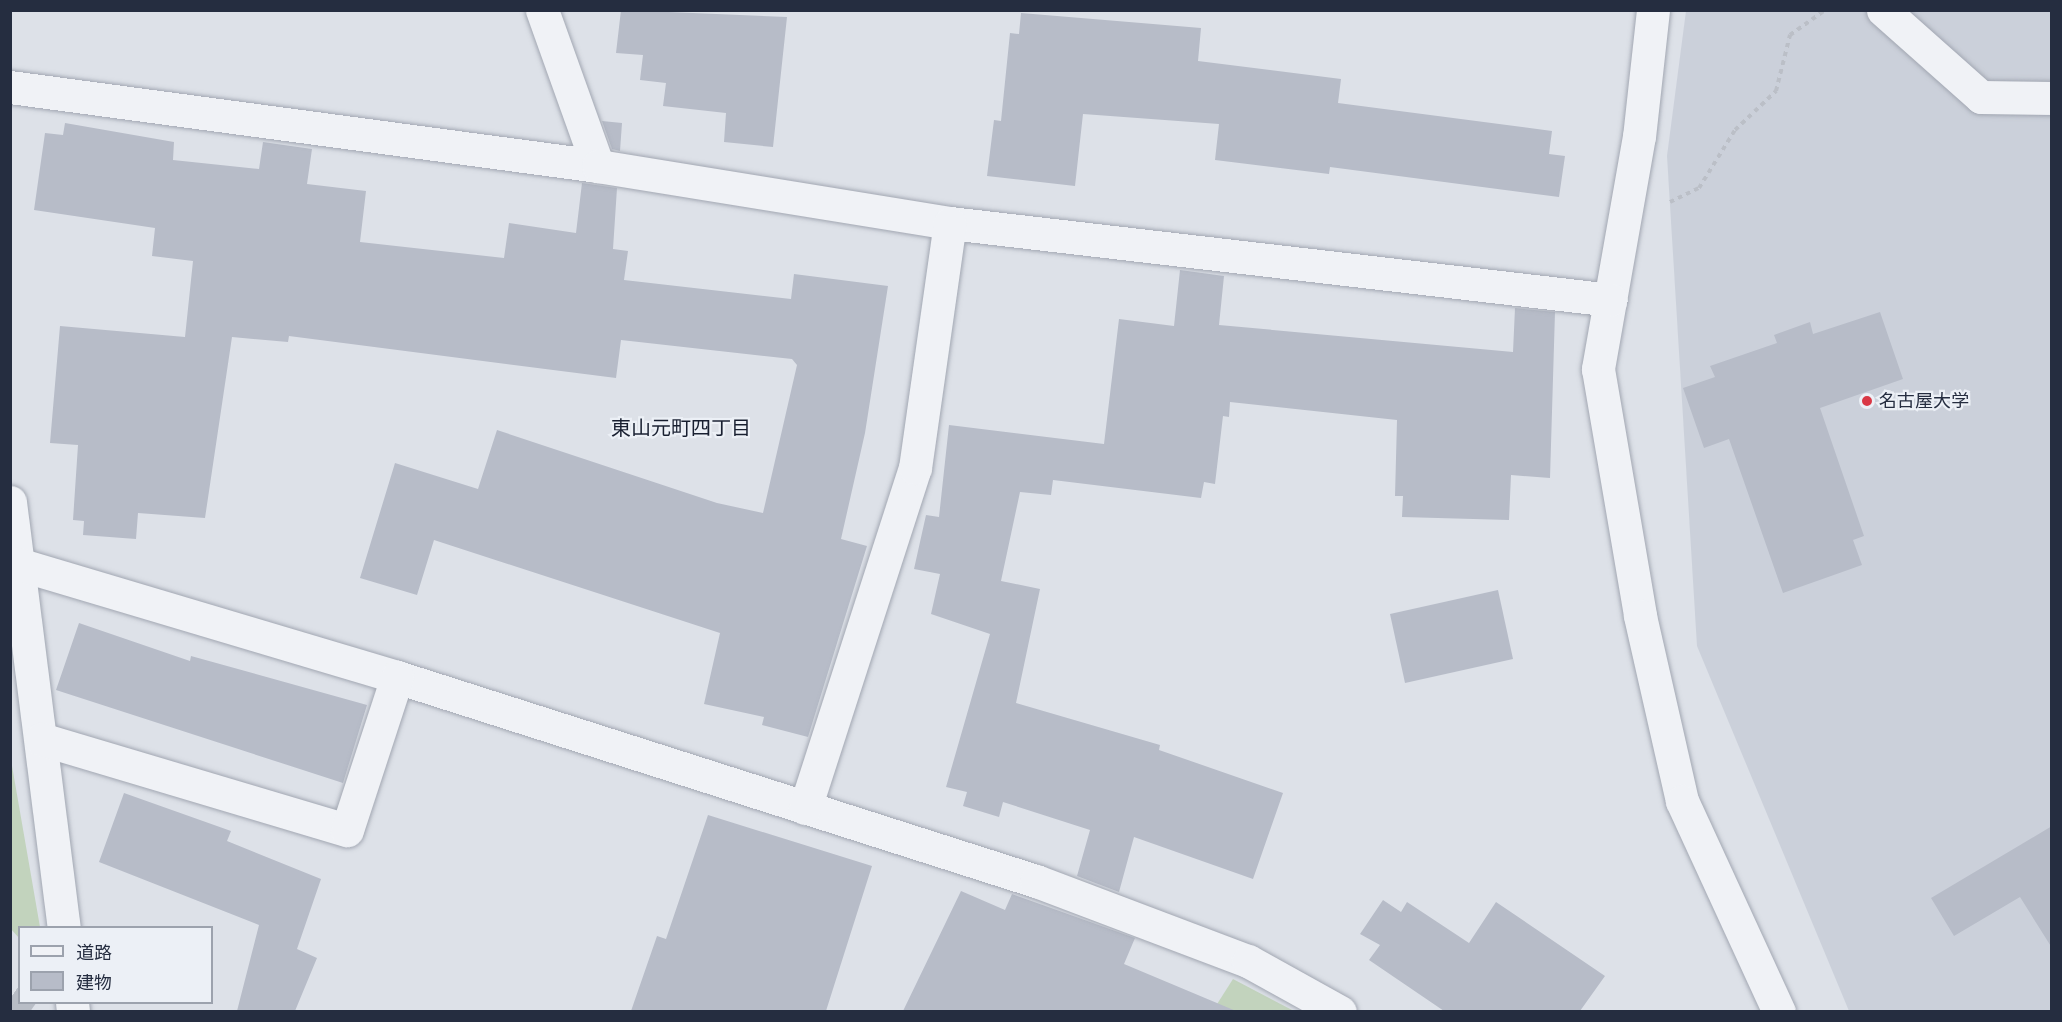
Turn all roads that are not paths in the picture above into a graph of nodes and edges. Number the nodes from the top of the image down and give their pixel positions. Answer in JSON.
{"nodes":[{"id":1,"x":543,"y":10,"type":"edge"},
{"id":2,"x":1653,"y":10,"type":"edge"},
{"id":3,"x":1883,"y":10,"type":"edge"},
{"id":4,"x":10,"y":87,"type":"edge"},
{"id":5,"x":2052,"y":98,"type":"edge"},
{"id":6,"x":598,"y":166,"type":"junction"},
{"id":7,"x":950,"y":223,"type":"junction"},
{"id":8,"x":1611,"y":300,"type":"junction"},
{"id":9,"x":10,"y":502,"type":"edge"},
{"id":10,"x":18,"y":564,"type":"junction"},
{"id":11,"x":397,"y":677,"type":"junction"},
{"id":12,"x":41,"y":740,"type":"junction"},
{"id":13,"x":805,"y":808,"type":"junction"},
{"id":14,"x":64,"y":926,"type":"edge"},
{"id":15,"x":1340,"y":1011,"type":"edge"},
{"id":16,"x":1779,"y":1011,"type":"edge"}],
"edges":[{"from":1,"to":6,"type":"street"},
{"from":2,"to":8,"type":"street"},
{"from":3,"to":5,"type":"street"},
{"from":4,"to":6,"type":"street"},
{"from":6,"to":7,"type":"street"},
{"from":7,"to":8,"type":"street"},
{"from":7,"to":13,"type":"street"},
{"from":8,"to":16,"type":"street"},
{"from":9,"to":10,"type":"street"},
{"from":10,"to":11,"type":"street"},
{"from":10,"to":12,"type":"street"},
{"from":11,"to":12,"type":"street"},
{"from":11,"to":13,"type":"street"},
{"from":12,"to":14,"type":"street"},
{"from":13,"to":15,"type":"street"}]}
